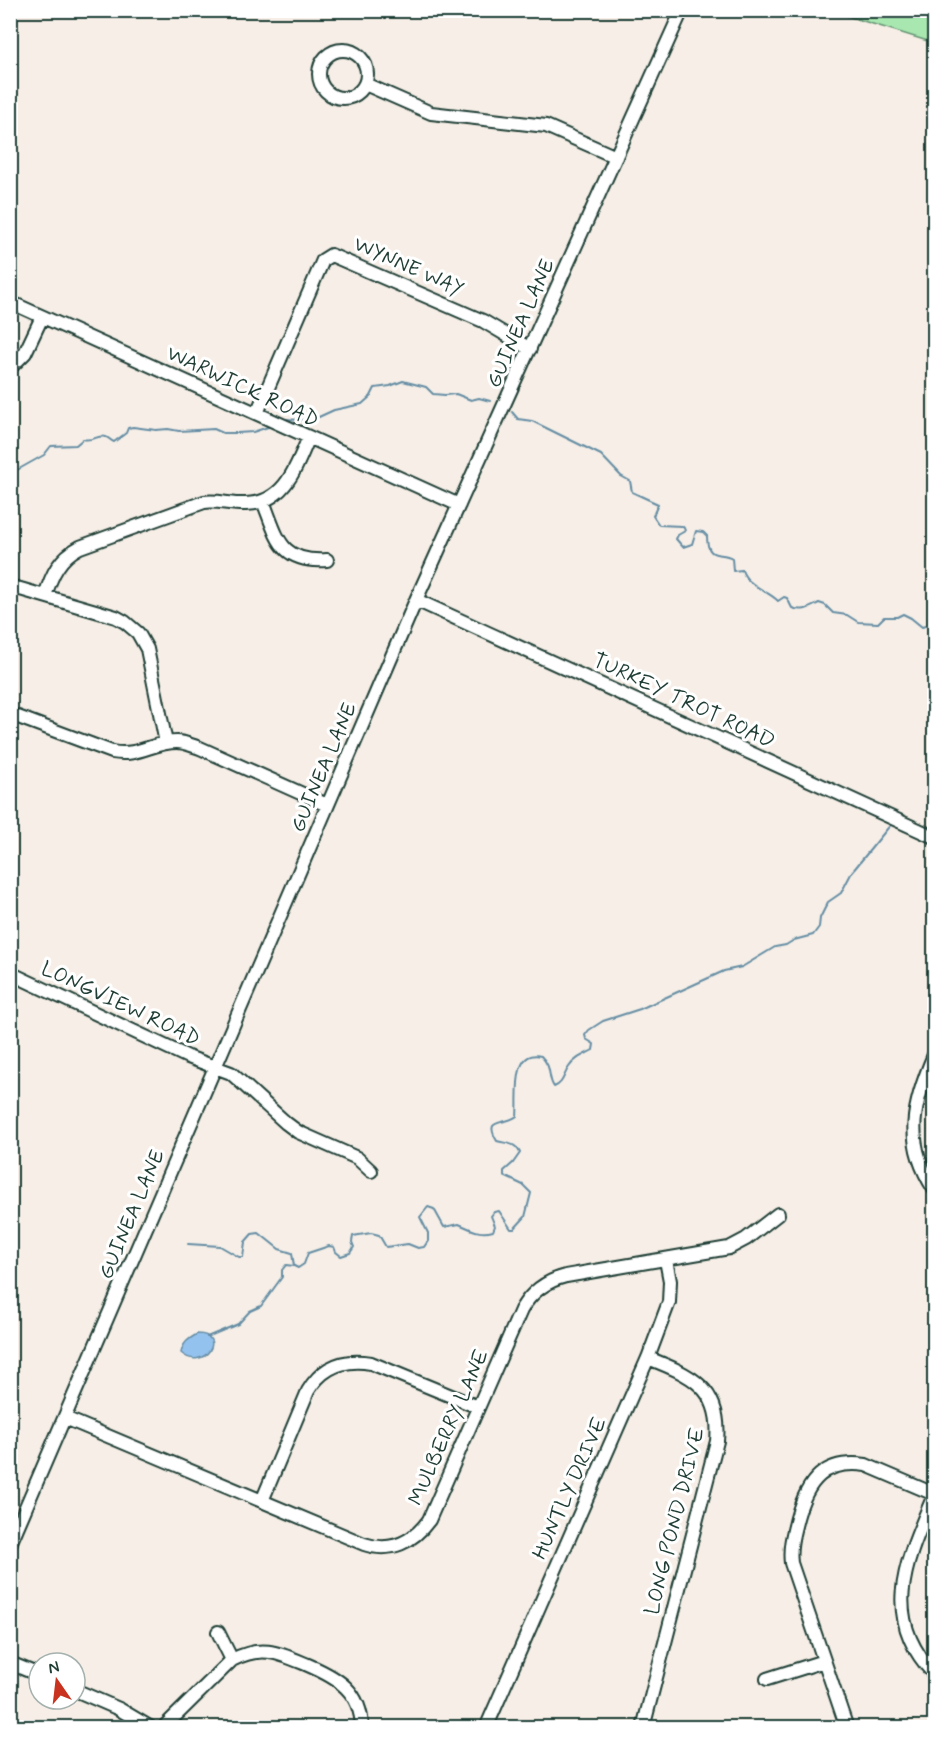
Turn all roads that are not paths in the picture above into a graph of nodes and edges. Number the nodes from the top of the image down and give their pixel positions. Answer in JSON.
{"nodes":[{"id":1,"x":682,"y":10,"type":"edge"},
{"id":2,"x":365,"y":84,"type":"junction"},
{"id":3,"x":616,"y":158,"type":"junction"},
{"id":4,"x":10,"y":302,"type":"edge"},
{"id":5,"x":42,"y":317,"type":"junction"},
{"id":6,"x":530,"y":349,"type":"junction"},
{"id":7,"x":10,"y":368,"type":"edge"},
{"id":8,"x":257,"y":413,"type":"junction"},
{"id":9,"x":309,"y":437,"type":"junction"},
{"id":10,"x":263,"y":501,"type":"junction"},
{"id":11,"x":459,"y":505,"type":"junction"},
{"id":12,"x":327,"y":560,"type":"dead end"},
{"id":13,"x":10,"y":586,"type":"edge"},
{"id":14,"x":45,"y":596,"type":"junction"},
{"id":15,"x":416,"y":600,"type":"junction"},
{"id":16,"x":10,"y":714,"type":"edge"},
{"id":17,"x":166,"y":743,"type":"junction"},
{"id":18,"x":327,"y":805,"type":"junction"},
{"id":19,"x":934,"y":837,"type":"edge"},
{"id":20,"x":10,"y":973,"type":"edge"},
{"id":21,"x":934,"y":1055,"type":"edge"},
{"id":22,"x":215,"y":1067,"type":"junction"},
{"id":23,"x":371,"y":1171,"type":"dead end"},
{"id":24,"x":934,"y":1189,"type":"edge"},
{"id":25,"x":778,"y":1214,"type":"dead end"},
{"id":26,"x":666,"y":1260,"type":"junction"},
{"id":27,"x":648,"y":1358,"type":"junction"},
{"id":28,"x":478,"y":1407,"type":"junction"},
{"id":29,"x":65,"y":1418,"type":"junction"},
{"id":30,"x":934,"y":1494,"type":"edge"},
{"id":31,"x":261,"y":1501,"type":"junction"},
{"id":32,"x":10,"y":1511,"type":"edge"},
{"id":33,"x":23,"y":1515,"type":"junction"},
{"id":34,"x":10,"y":1544,"type":"edge"},
{"id":35,"x":218,"y":1632,"type":"dead end"},
{"id":36,"x":232,"y":1660,"type":"junction"},
{"id":37,"x":824,"y":1661,"type":"junction"},
{"id":38,"x":10,"y":1663,"type":"edge"},
{"id":39,"x":27,"y":1670,"type":"edge"},
{"id":40,"x":934,"y":1674,"type":"edge"},
{"id":41,"x":767,"y":1679,"type":"dead end"},
{"id":42,"x":87,"y":1695,"type":"edge"},
{"id":43,"x":151,"y":1728,"type":"edge"},
{"id":44,"x":163,"y":1728,"type":"edge"},
{"id":45,"x":362,"y":1728,"type":"edge"},
{"id":46,"x":486,"y":1728,"type":"edge"},
{"id":47,"x":643,"y":1728,"type":"edge"},
{"id":48,"x":847,"y":1728,"type":"edge"}],
"edges":[{"from":1,"to":3,"type":"street","name":"GUINEA LANE"},
{"from":2,"to":2,"type":"street"},
{"from":2,"to":3,"type":"street"},
{"from":3,"to":6,"type":"street","name":"GUINEA LANE"},
{"from":4,"to":5,"type":"street","name":"WARWICK ROAD"},
{"from":5,"to":7,"type":"street"},
{"from":5,"to":8,"type":"street","name":"WARWICK ROAD"},
{"from":6,"to":8,"type":"street","name":"WYNNE WAY"},
{"from":6,"to":11,"type":"street","name":"GUINEA LANE"},
{"from":8,"to":9,"type":"street","name":"WARWICK ROAD"},
{"from":9,"to":10,"type":"street"},
{"from":9,"to":11,"type":"street","name":"WARWICK ROAD"},
{"from":10,"to":12,"type":"street"},
{"from":10,"to":14,"type":"street"},
{"from":11,"to":15,"type":"street","name":"GUINEA LANE"},
{"from":13,"to":14,"type":"street"},
{"from":14,"to":17,"type":"street"},
{"from":15,"to":18,"type":"street","name":"GUINEA LANE"},
{"from":15,"to":19,"type":"street","name":"TURKEY TROT ROAD"},
{"from":16,"to":17,"type":"street"},
{"from":17,"to":18,"type":"street"},
{"from":18,"to":22,"type":"street","name":"GUINEA LANE"},
{"from":20,"to":22,"type":"street","name":"LONGVIEW ROAD"},
{"from":21,"to":24,"type":"street"},
{"from":22,"to":23,"type":"street","name":"LONGVIEW ROAD"},
{"from":22,"to":29,"type":"street","name":"GUINEA LANE"},
{"from":25,"to":26,"type":"street","name":"MULBERRY LANE"},
{"from":26,"to":27,"type":"street","name":"HUNTLY DRIVE"},
{"from":26,"to":28,"type":"street","name":"MULBERRY LANE"},
{"from":27,"to":46,"type":"street","name":"HUNTLY DRIVE"},
{"from":27,"to":47,"type":"street","name":"LONG POND DRIVE"},
{"from":28,"to":31,"type":"street"},
{"from":28,"to":31,"type":"street","name":"MULBERRY LANE"},
{"from":29,"to":31,"type":"street","name":"MULBERRY LANE"},
{"from":29,"to":33,"type":"street","name":"GUINEA LANE"},
{"from":30,"to":37,"type":"street"},
{"from":30,"to":40,"type":"street"},
{"from":32,"to":33,"type":"street"},
{"from":33,"to":34,"type":"street","name":"GUINEA LANE"},
{"from":35,"to":36,"type":"street"},
{"from":36,"to":44,"type":"street"},
{"from":36,"to":45,"type":"street"},
{"from":37,"to":41,"type":"street"},
{"from":37,"to":48,"type":"street"},
{"from":38,"to":39,"type":"street"},
{"from":42,"to":43,"type":"street"}]}
